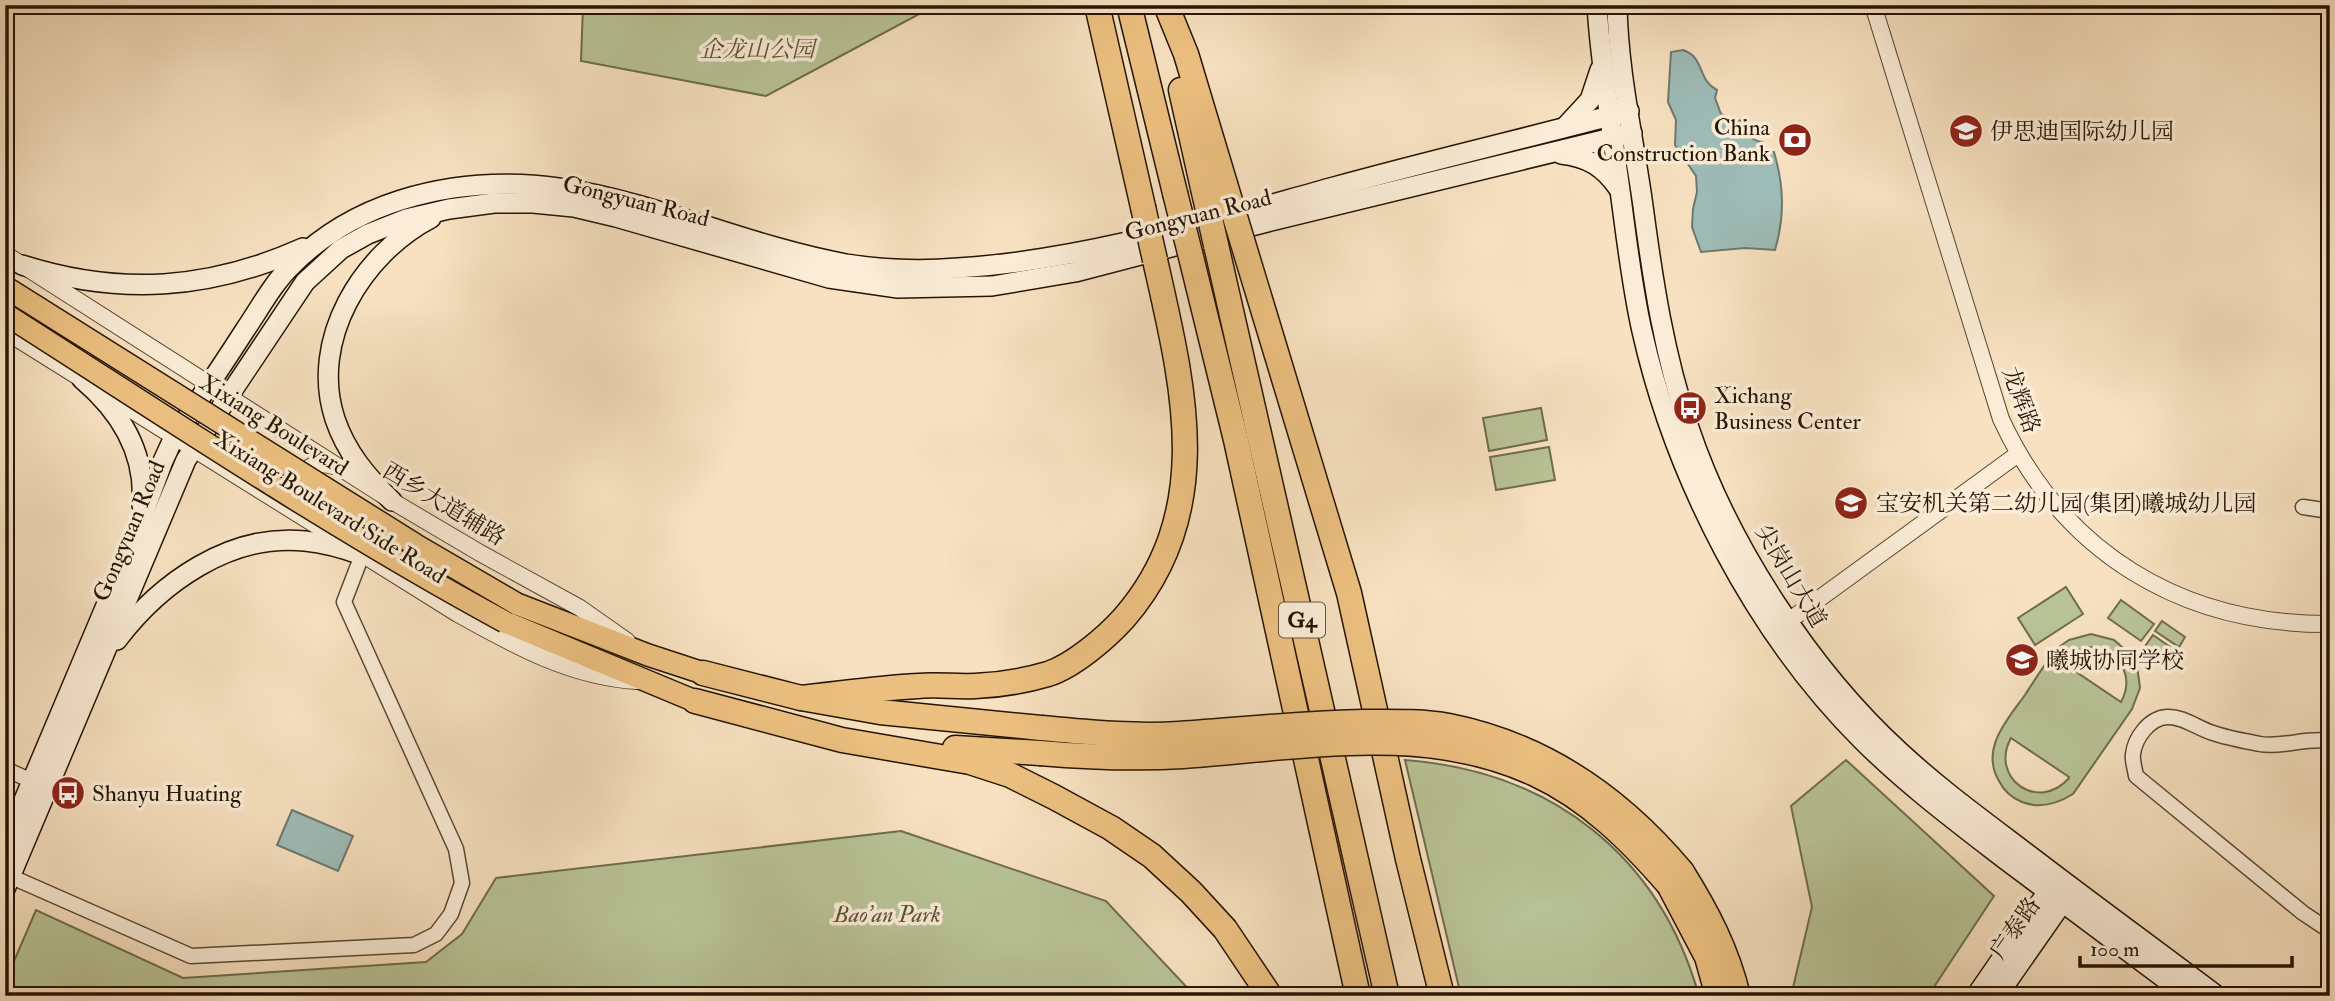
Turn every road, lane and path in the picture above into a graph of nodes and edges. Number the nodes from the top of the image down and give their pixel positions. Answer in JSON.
{"nodes":[{"id":1,"x":1097,"y":5,"type":"edge"},
{"id":2,"x":1129,"y":5,"type":"edge"},
{"id":3,"x":1164,"y":5,"type":"edge"},
{"id":4,"x":1597,"y":5,"type":"edge"},
{"id":5,"x":1617,"y":5,"type":"edge"},
{"id":6,"x":1873,"y":5,"type":"edge"},
{"id":7,"x":1601,"y":65,"type":"junction"},
{"id":8,"x":1619,"y":114,"type":"junction"},
{"id":9,"x":1563,"y":128,"type":"junction"},
{"id":10,"x":1623,"y":136,"type":"junction"},
{"id":11,"x":1553,"y":153,"type":"junction"},
{"id":12,"x":1214,"y":186,"type":"junction"},
{"id":13,"x":1620,"y":191,"type":"junction"},
{"id":14,"x":449,"y":209,"type":"junction"},
{"id":15,"x":1240,"y":234,"type":"junction"},
{"id":16,"x":317,"y":242,"type":"junction"},
{"id":17,"x":13,"y":260,"type":"edge"},
{"id":18,"x":5,"y":286,"type":"edge"},
{"id":19,"x":90,"y":308,"type":"junction"},
{"id":20,"x":5,"y":314,"type":"edge"},
{"id":21,"x":5,"y":331,"type":"edge"},
{"id":22,"x":74,"y":374,"type":"junction"},
{"id":23,"x":209,"y":384,"type":"junction"},
{"id":24,"x":228,"y":397,"type":"junction"},
{"id":25,"x":174,"y":437,"type":"junction"},
{"id":26,"x":193,"y":449,"type":"junction"},
{"id":27,"x":2018,"y":454,"type":"junction"},
{"id":28,"x":342,"y":469,"type":"junction"},
{"id":29,"x":392,"y":501,"type":"junction"},
{"id":30,"x":2303,"y":507,"type":"dead end"},
{"id":31,"x":2330,"y":512,"type":"edge"},
{"id":32,"x":302,"y":517,"type":"junction"},
{"id":33,"x":141,"y":521,"type":"junction"},
{"id":34,"x":362,"y":555,"type":"junction"},
{"id":35,"x":511,"y":613,"type":"junction"},
{"id":36,"x":2330,"y":624,"type":"edge"},
{"id":37,"x":1781,"y":626,"type":"junction"},
{"id":38,"x":648,"y":655,"type":"junction"},
{"id":39,"x":102,"y":660,"type":"junction"},
{"id":40,"x":703,"y":673,"type":"joint"},
{"id":41,"x":647,"y":682,"type":"junction"},
{"id":42,"x":801,"y":698,"type":"junction"},
{"id":43,"x":695,"y":701,"type":"joint"},
{"id":44,"x":842,"y":740,"type":"junction"},
{"id":45,"x":2330,"y":741,"type":"edge"},
{"id":46,"x":5,"y":769,"type":"edge"},
{"id":47,"x":32,"y":781,"type":"junction"},
{"id":48,"x":5,"y":845,"type":"edge"},
{"id":49,"x":1676,"y":879,"type":"junction"},
{"id":50,"x":7,"y":880,"type":"edge"},
{"id":51,"x":2060,"y":890,"type":"junction"},
{"id":52,"x":2330,"y":931,"type":"edge"},
{"id":53,"x":1270,"y":996,"type":"edge"},
{"id":54,"x":1358,"y":996,"type":"edge"},
{"id":55,"x":1387,"y":996,"type":"edge"},
{"id":56,"x":1442,"y":996,"type":"edge"},
{"id":57,"x":1718,"y":996,"type":"edge"},
{"id":58,"x":1738,"y":996,"type":"edge"},
{"id":59,"x":1976,"y":996,"type":"edge"},
{"id":60,"x":1997,"y":996,"type":"edge"},
{"id":61,"x":2188,"y":996,"type":"edge"},
{"id":62,"x":2217,"y":996,"type":"edge"}],
"edges":[{"from":1,"to":42,"type":"highway","bridge":true},
{"from":2,"to":54,"type":"highway","number":"G4","bridge":true},
{"from":3,"to":12,"type":"highway","number":"G4"},
{"from":4,"to":7,"type":"main road","name":"尖岗山大道"},
{"from":5,"to":8,"type":"main road","name":"尖岗山大道"},
{"from":6,"to":27,"type":"street","name":"龙辉路"},
{"from":7,"to":8,"type":"main road","name":"尖岗山大道"},
{"from":7,"to":9,"type":"main road"},
{"from":8,"to":9,"type":"main road","name":"Gongyuan Road"},
{"from":8,"to":10,"type":"main road","name":"尖岗山大道"},
{"from":9,"to":16,"type":"main road","name":"Gongyuan Road"},
{"from":10,"to":11,"type":"main road","name":"Gongyuan Road"},
{"from":10,"to":13,"type":"main road","name":"尖岗山大道"},
{"from":10,"to":37,"type":"main road","name":"尖岗山大道"},
{"from":11,"to":13,"type":"main road"},
{"from":11,"to":15,"type":"main road","name":"Gongyuan Road"},
{"from":12,"to":15,"type":"highway","bridge":true},
{"from":12,"to":55,"type":"highway","number":"G4","bridge":true},
{"from":13,"to":37,"type":"main road","name":"尖岗山大道"},
{"from":14,"to":15,"type":"main road","name":"Gongyuan Road"},
{"from":14,"to":24,"type":"main road","name":"Gongyuan Road"},
{"from":14,"to":29,"type":"main road"},
{"from":15,"to":56,"type":"highway"},
{"from":16,"to":17,"type":"main road"},
{"from":16,"to":23,"type":"main road","name":"Gongyuan Road"},
{"from":17,"to":19,"type":"street","name":"西乡大道辅路"},
{"from":18,"to":35,"type":"main road","name":"Xixiang Boulevard","bridge":true},
{"from":19,"to":22,"type":"street"},
{"from":19,"to":23,"type":"street","name":"西乡大道辅路"},
{"from":20,"to":35,"type":"main road","bridge":true},
{"from":21,"to":22,"type":"street","name":"Xixiang Boulevard Side Road"},
{"from":22,"to":25,"type":"street","name":"Xixiang Boulevard Side Road"},
{"from":22,"to":33,"type":"main road"},
{"from":23,"to":24,"type":"street","name":"西乡大道辅路"},
{"from":23,"to":25,"type":"main road","name":"Gongyuan Road"},
{"from":24,"to":26,"type":"main road","name":"Gongyuan Road"},
{"from":24,"to":28,"type":"street","name":"西乡大道辅路"},
{"from":25,"to":26,"type":"street","name":"Xixiang Boulevard Side Road"},
{"from":25,"to":33,"type":"main road","name":"Gongyuan Road"},
{"from":26,"to":32,"type":"street","name":"Xixiang Boulevard Side Road"},
{"from":26,"to":39,"type":"main road","name":"Gongyuan Road"},
{"from":27,"to":36,"type":"street","name":"龙辉路"},
{"from":27,"to":37,"type":"street"},
{"from":28,"to":29,"type":"street","name":"西乡大道辅路"},
{"from":28,"to":32,"type":"street"},
{"from":29,"to":38,"type":"street","name":"西乡大道辅路"},
{"from":30,"to":31,"type":"street"},
{"from":32,"to":34,"type":"street","name":"Xixiang Boulevard Side Road"},
{"from":33,"to":47,"type":"main road","name":"Gongyuan Road"},
{"from":34,"to":39,"type":"main road"},
{"from":34,"to":41,"type":"street","name":"Xixiang Boulevard Side Road"},
{"from":34,"to":50,"type":"street"},
{"from":35,"to":38,"type":"main road"},
{"from":35,"to":41,"type":"main road"},
{"from":37,"to":51,"type":"main road","name":"尖岗山大道"},
{"from":38,"to":40,"type":"main road"},
{"from":39,"to":50,"type":"main road","name":"Gongyuan Road"},
{"from":40,"to":42,"type":"highway"},
{"from":41,"to":43,"type":"main road"},
{"from":42,"to":49,"type":"highway","bridge":true},
{"from":43,"to":44,"type":"highway"},
{"from":44,"to":49,"type":"highway","bridge":true},
{"from":44,"to":53,"type":"highway"},
{"from":45,"to":52,"type":"street"},
{"from":46,"to":47,"type":"street"},
{"from":47,"to":48,"type":"main road","name":"Gongyuan Road"},
{"from":49,"to":57,"type":"highway"},
{"from":49,"to":58,"type":"highway"},
{"from":51,"to":59,"type":"main road","name":"广泰路"},
{"from":51,"to":60,"type":"main road","name":"广泰路"},
{"from":51,"to":61,"type":"main road","name":"尖岗山大道"},
{"from":51,"to":62,"type":"main road","name":"尖岗山大道"}]}
